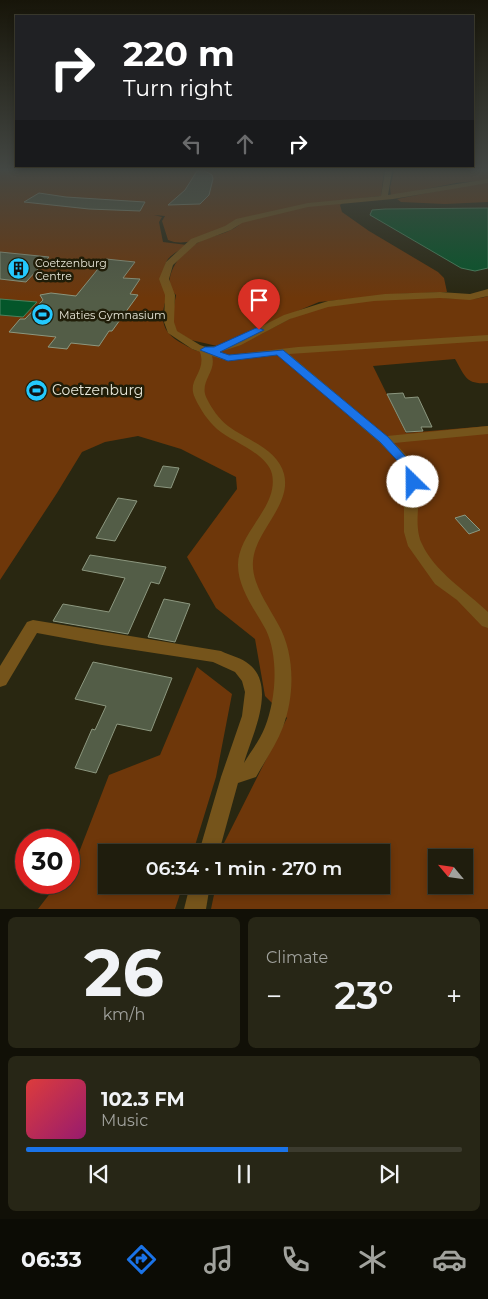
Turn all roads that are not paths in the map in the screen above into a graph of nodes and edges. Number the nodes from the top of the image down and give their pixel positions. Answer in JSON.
{"nodes":[{"id":1,"x":269,"y":213,"type":"edge"},
{"id":2,"x":488,"y":292,"type":"edge"},
{"id":3,"x":488,"y":338,"type":"edge"},
{"id":4,"x":205,"y":350,"type":"junction"},
{"id":5,"x":280,"y":352,"type":"junction"},
{"id":6,"x":488,"y":430,"type":"edge"},
{"id":7,"x":384,"y":440,"type":"junction"},
{"id":8,"x":488,"y":622,"type":"edge"},
{"id":9,"x":0,"y":680,"type":"edge"},
{"id":10,"x":230,"y":777,"type":"junction"},
{"id":11,"x":211,"y":844,"type":"edge"},
{"id":12,"x":198,"y":894,"type":"edge"},
{"id":13,"x":194,"y":909,"type":"edge"}],
"edges":[{"from":1,"to":4,"type":"street"},
{"from":2,"to":4,"type":"street"},
{"from":3,"to":5,"type":"street"},
{"from":4,"to":5,"type":"street"},
{"from":4,"to":10,"type":"street"},
{"from":5,"to":7,"type":"street"},
{"from":6,"to":7,"type":"street"},
{"from":7,"to":8,"type":"street"},
{"from":9,"to":10,"type":"street"},
{"from":10,"to":11,"type":"street"},
{"from":12,"to":13,"type":"street"}]}
